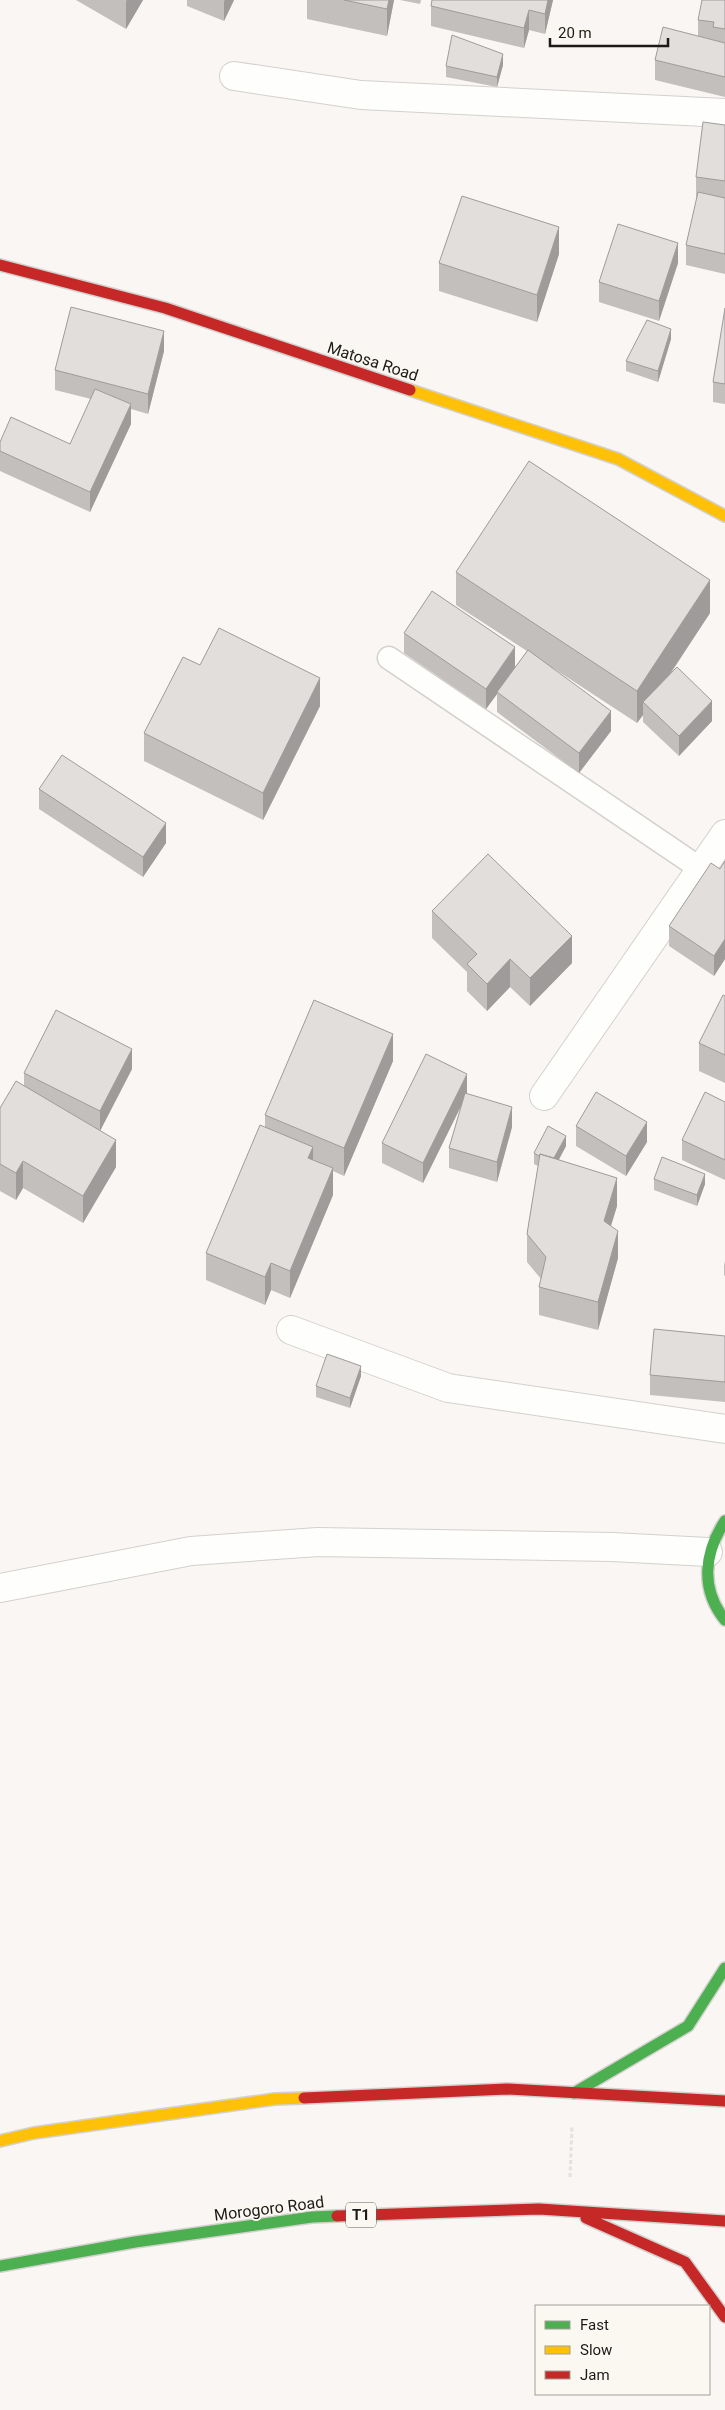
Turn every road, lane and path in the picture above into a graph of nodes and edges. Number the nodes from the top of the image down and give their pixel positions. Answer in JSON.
{"nodes":[{"id":1,"x":234,"y":76,"type":"dead end"},
{"id":2,"x":725,"y":113,"type":"edge"},
{"id":3,"x":0,"y":265,"type":"edge"},
{"id":4,"x":725,"y":516,"type":"edge"},
{"id":5,"x":389,"y":658,"type":"dead end"},
{"id":6,"x":725,"y":834,"type":"edge"},
{"id":7,"x":701,"y":869,"type":"junction"},
{"id":8,"x":544,"y":1096,"type":"dead end"},
{"id":9,"x":291,"y":1330,"type":"dead end"},
{"id":10,"x":725,"y":1429,"type":"edge"},
{"id":11,"x":725,"y":1522,"type":"edge"},
{"id":12,"x":708,"y":1552,"type":"junction"},
{"id":13,"x":0,"y":1588,"type":"edge"},
{"id":14,"x":725,"y":1620,"type":"edge"},
{"id":15,"x":725,"y":1968,"type":"edge"},
{"id":16,"x":574,"y":2093,"type":"junction"},
{"id":17,"x":725,"y":2101,"type":"edge"},
{"id":18,"x":0,"y":2142,"type":"edge"},
{"id":19,"x":568,"y":2211,"type":"junction"},
{"id":20,"x":725,"y":2221,"type":"edge"},
{"id":21,"x":0,"y":2266,"type":"edge"},
{"id":22,"x":725,"y":2317,"type":"edge"}],
"edges":[{"from":1,"to":2,"type":"street"},
{"from":3,"to":4,"type":"main road","name":"Matosa Road"},
{"from":5,"to":7,"type":"lane"},
{"from":6,"to":7,"type":"street"},
{"from":7,"to":8,"type":"street"},
{"from":9,"to":10,"type":"street"},
{"from":11,"to":12,"type":"main road"},
{"from":12,"to":13,"type":"street"},
{"from":12,"to":14,"type":"main road"},
{"from":15,"to":16,"type":"main road"},
{"from":16,"to":17,"type":"main road"},
{"from":16,"to":18,"type":"main road"},
{"from":16,"to":19,"type":"path"},
{"from":19,"to":20,"type":"main road","name":"Morogoro Road","number":"T1"},
{"from":19,"to":21,"type":"main road","name":"Morogoro Road","number":"T1"},
{"from":19,"to":22,"type":"main road"}]}
